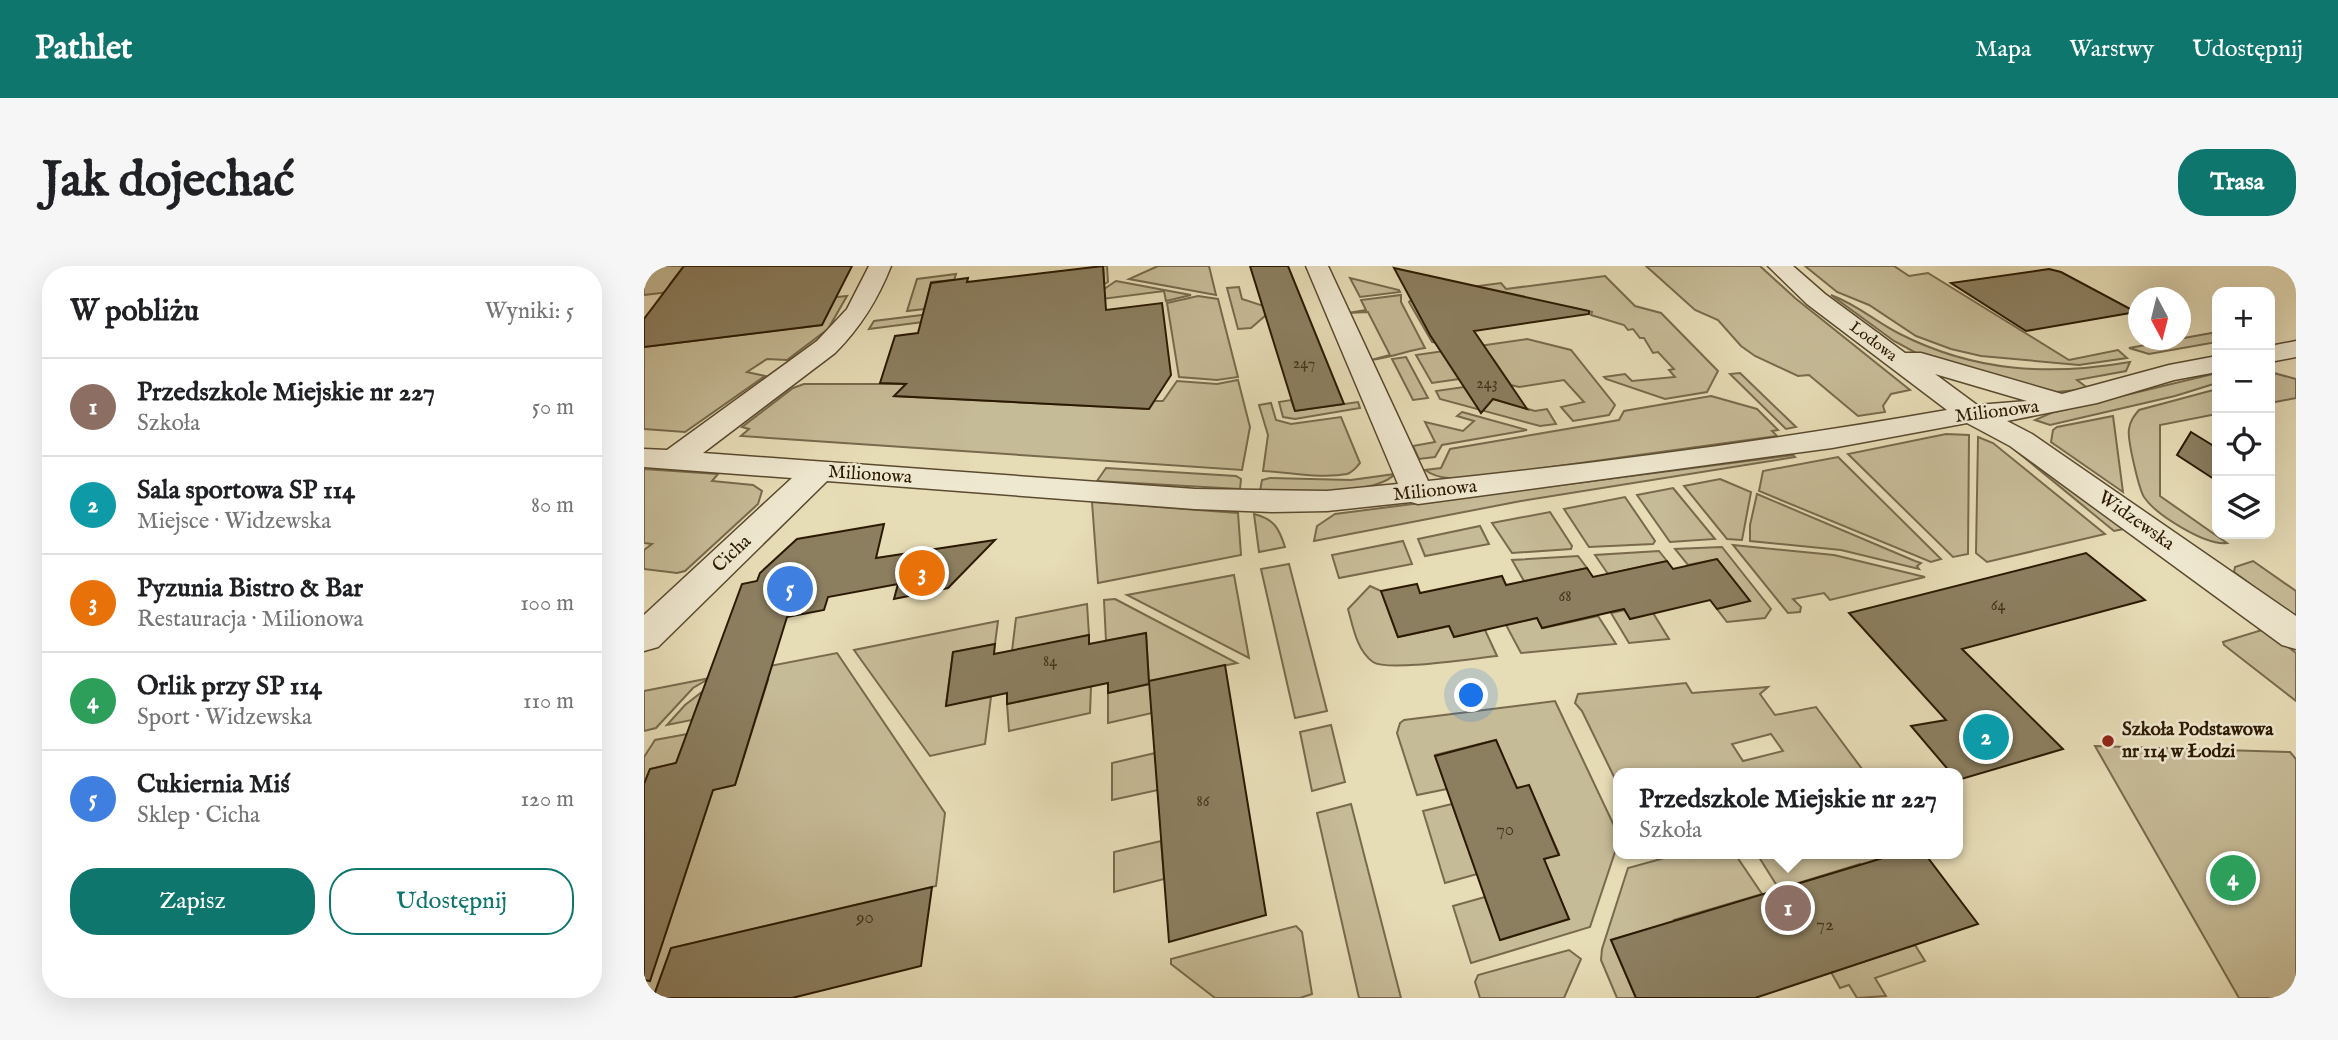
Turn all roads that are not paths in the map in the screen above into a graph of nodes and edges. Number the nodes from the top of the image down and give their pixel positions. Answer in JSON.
{"nodes":[{"id":1,"x":880,"y":266,"type":"edge"},
{"id":2,"x":1317,"y":266,"type":"edge"},
{"id":3,"x":1779,"y":266,"type":"edge"},
{"id":4,"x":1883,"y":350,"type":"junction"},
{"id":5,"x":2212,"y":365,"type":"edge"},
{"id":6,"x":2066,"y":402,"type":"junction"},
{"id":7,"x":1970,"y":414,"type":"junction"},
{"id":8,"x":659,"y":459,"type":"edge"},
{"id":9,"x":819,"y":471,"type":"junction"},
{"id":10,"x":1418,"y":494,"type":"junction"},
{"id":11,"x":2296,"y":635,"type":"edge"},
{"id":12,"x":644,"y":638,"type":"edge"}],
"edges":[{"from":1,"to":8,"type":"street"},
{"from":2,"to":10,"type":"street"},
{"from":3,"to":4,"type":"street","name":"Lodowa"},
{"from":4,"to":6,"type":"street"},
{"from":4,"to":7,"type":"street","name":"Lodowa"},
{"from":5,"to":6,"type":"street","name":"Milionowa"},
{"from":6,"to":7,"type":"street","name":"Milionowa"},
{"from":7,"to":10,"type":"street","name":"Milionowa"},
{"from":7,"to":11,"type":"street","name":"Widzewska"},
{"from":8,"to":9,"type":"street","name":"Milionowa"},
{"from":9,"to":10,"type":"street","name":"Milionowa"},
{"from":9,"to":12,"type":"street","name":"Cicha"}]}
